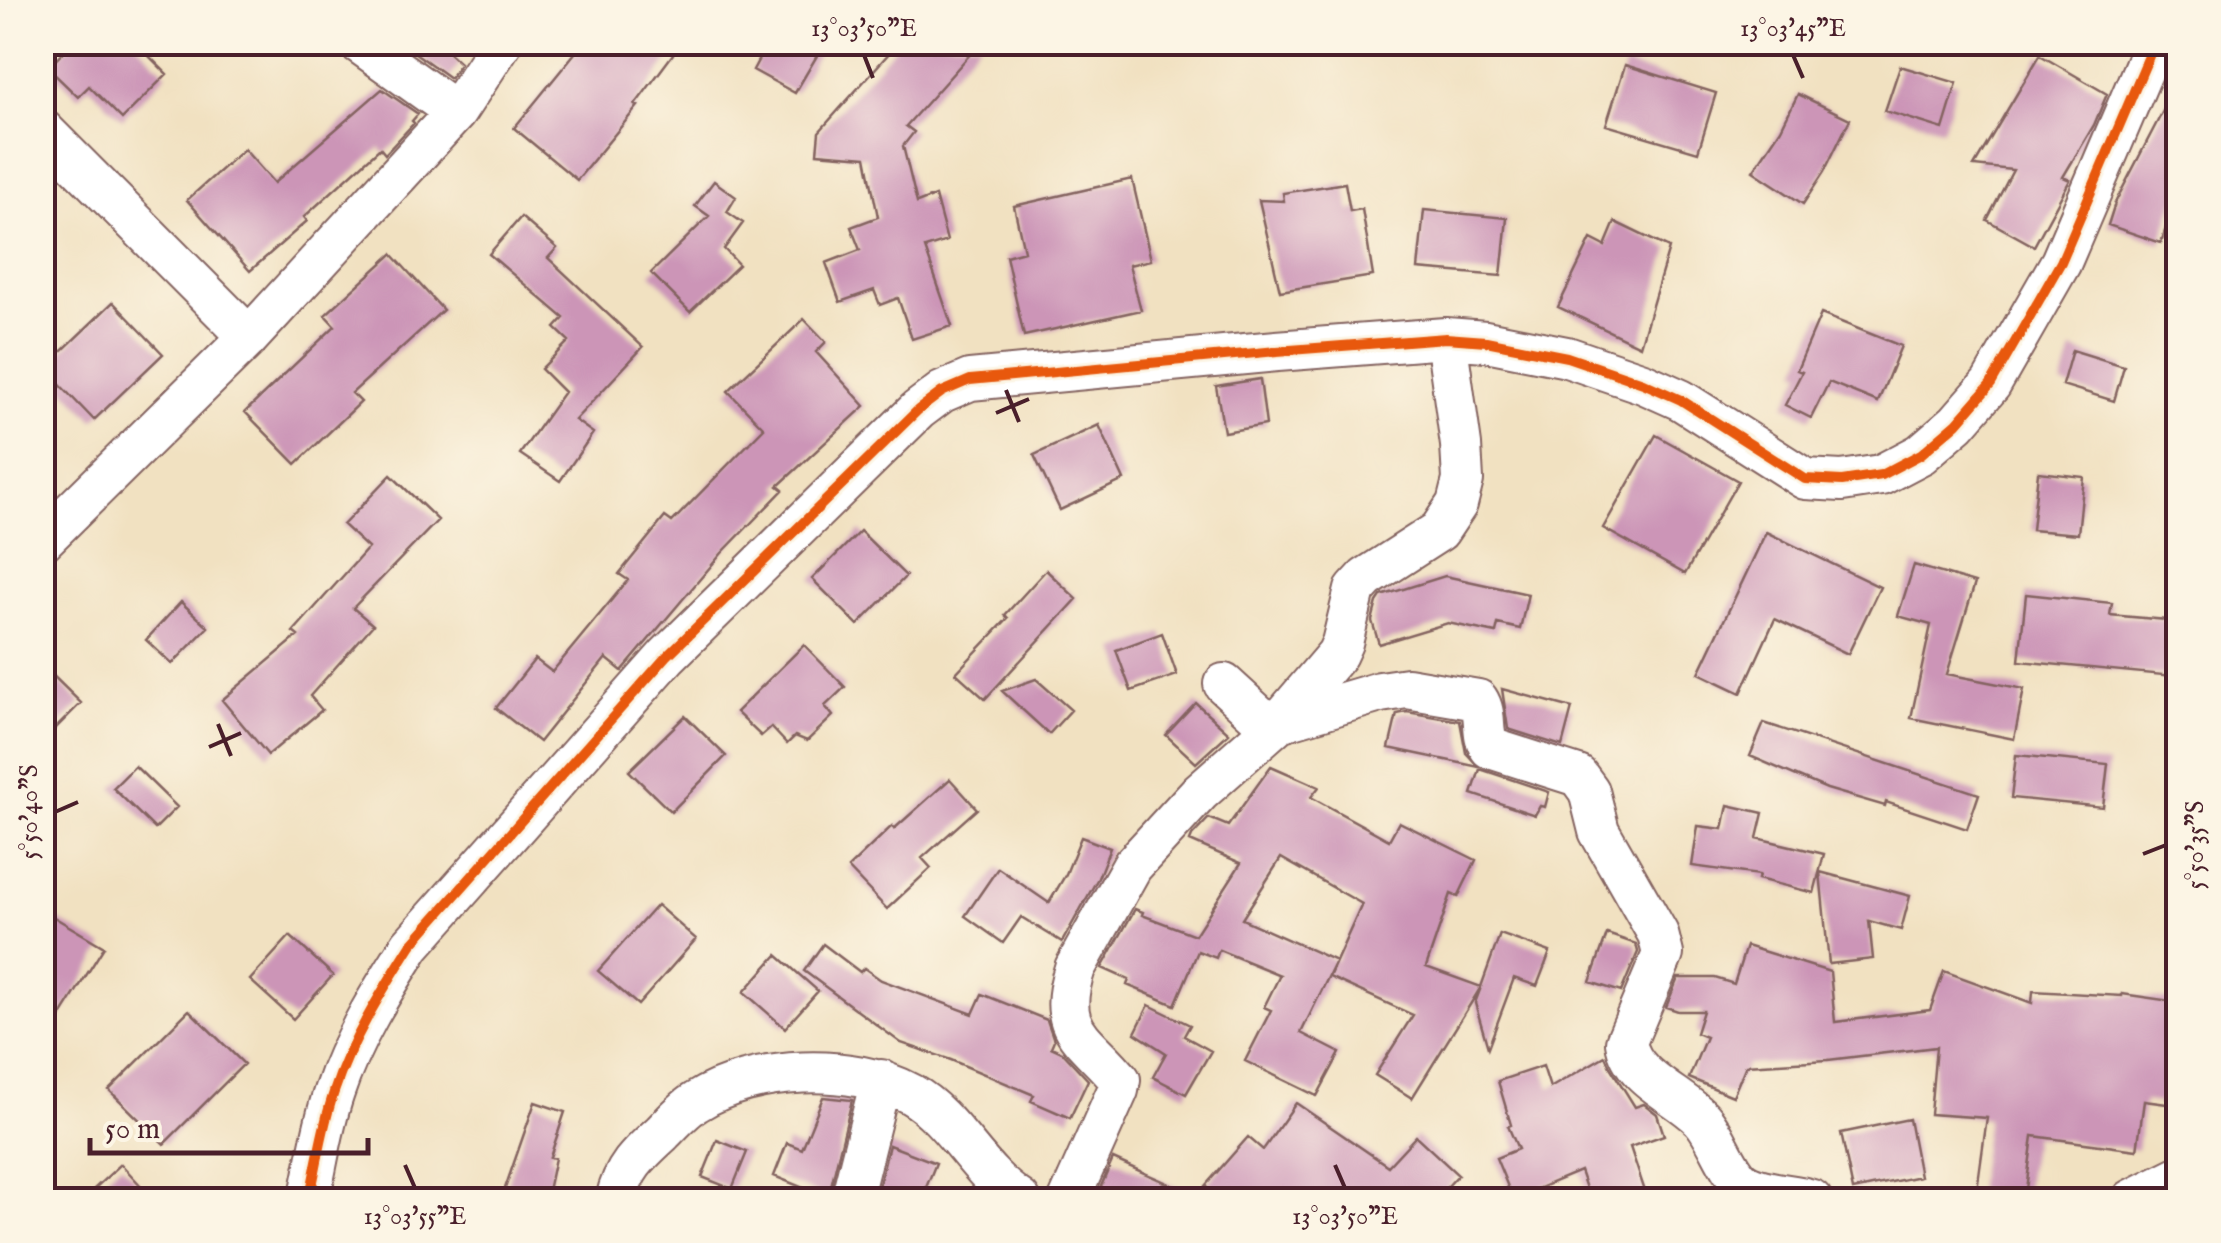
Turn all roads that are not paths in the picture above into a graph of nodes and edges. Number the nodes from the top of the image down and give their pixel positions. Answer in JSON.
{"nodes":[{"id":1,"x":358,"y":42,"type":"edge"},
{"id":2,"x":502,"y":42,"type":"edge"},
{"id":3,"x":2155,"y":42,"type":"edge"},
{"id":4,"x":456,"y":112,"type":"junction"},
{"id":5,"x":42,"y":129,"type":"edge"},
{"id":6,"x":249,"y":337,"type":"junction"},
{"id":7,"x":1446,"y":338,"type":"junction"},
{"id":8,"x":42,"y":542,"type":"edge"},
{"id":9,"x":1224,"y":684,"type":"dead end"},
{"id":10,"x":1279,"y":722,"type":"junction"},
{"id":11,"x":881,"y":1080,"type":"junction"},
{"id":12,"x":2178,"y":1177,"type":"edge"},
{"id":13,"x":310,"y":1200,"type":"edge"},
{"id":14,"x":616,"y":1200,"type":"edge"},
{"id":15,"x":851,"y":1200,"type":"edge"},
{"id":16,"x":1020,"y":1200,"type":"edge"},
{"id":17,"x":1068,"y":1200,"type":"edge"},
{"id":18,"x":1812,"y":1200,"type":"edge"},
{"id":19,"x":2132,"y":1200,"type":"edge"}],
"edges":[{"from":1,"to":4,"type":"street"},
{"from":2,"to":4,"type":"street"},
{"from":3,"to":7,"type":"street"},
{"from":4,"to":6,"type":"street"},
{"from":5,"to":6,"type":"street"},
{"from":6,"to":8,"type":"street"},
{"from":7,"to":10,"type":"street"},
{"from":7,"to":13,"type":"street"},
{"from":9,"to":10,"type":"street"},
{"from":10,"to":17,"type":"street"},
{"from":10,"to":18,"type":"street"},
{"from":11,"to":14,"type":"street"},
{"from":11,"to":15,"type":"street"},
{"from":11,"to":16,"type":"street"},
{"from":12,"to":19,"type":"street"}]}
